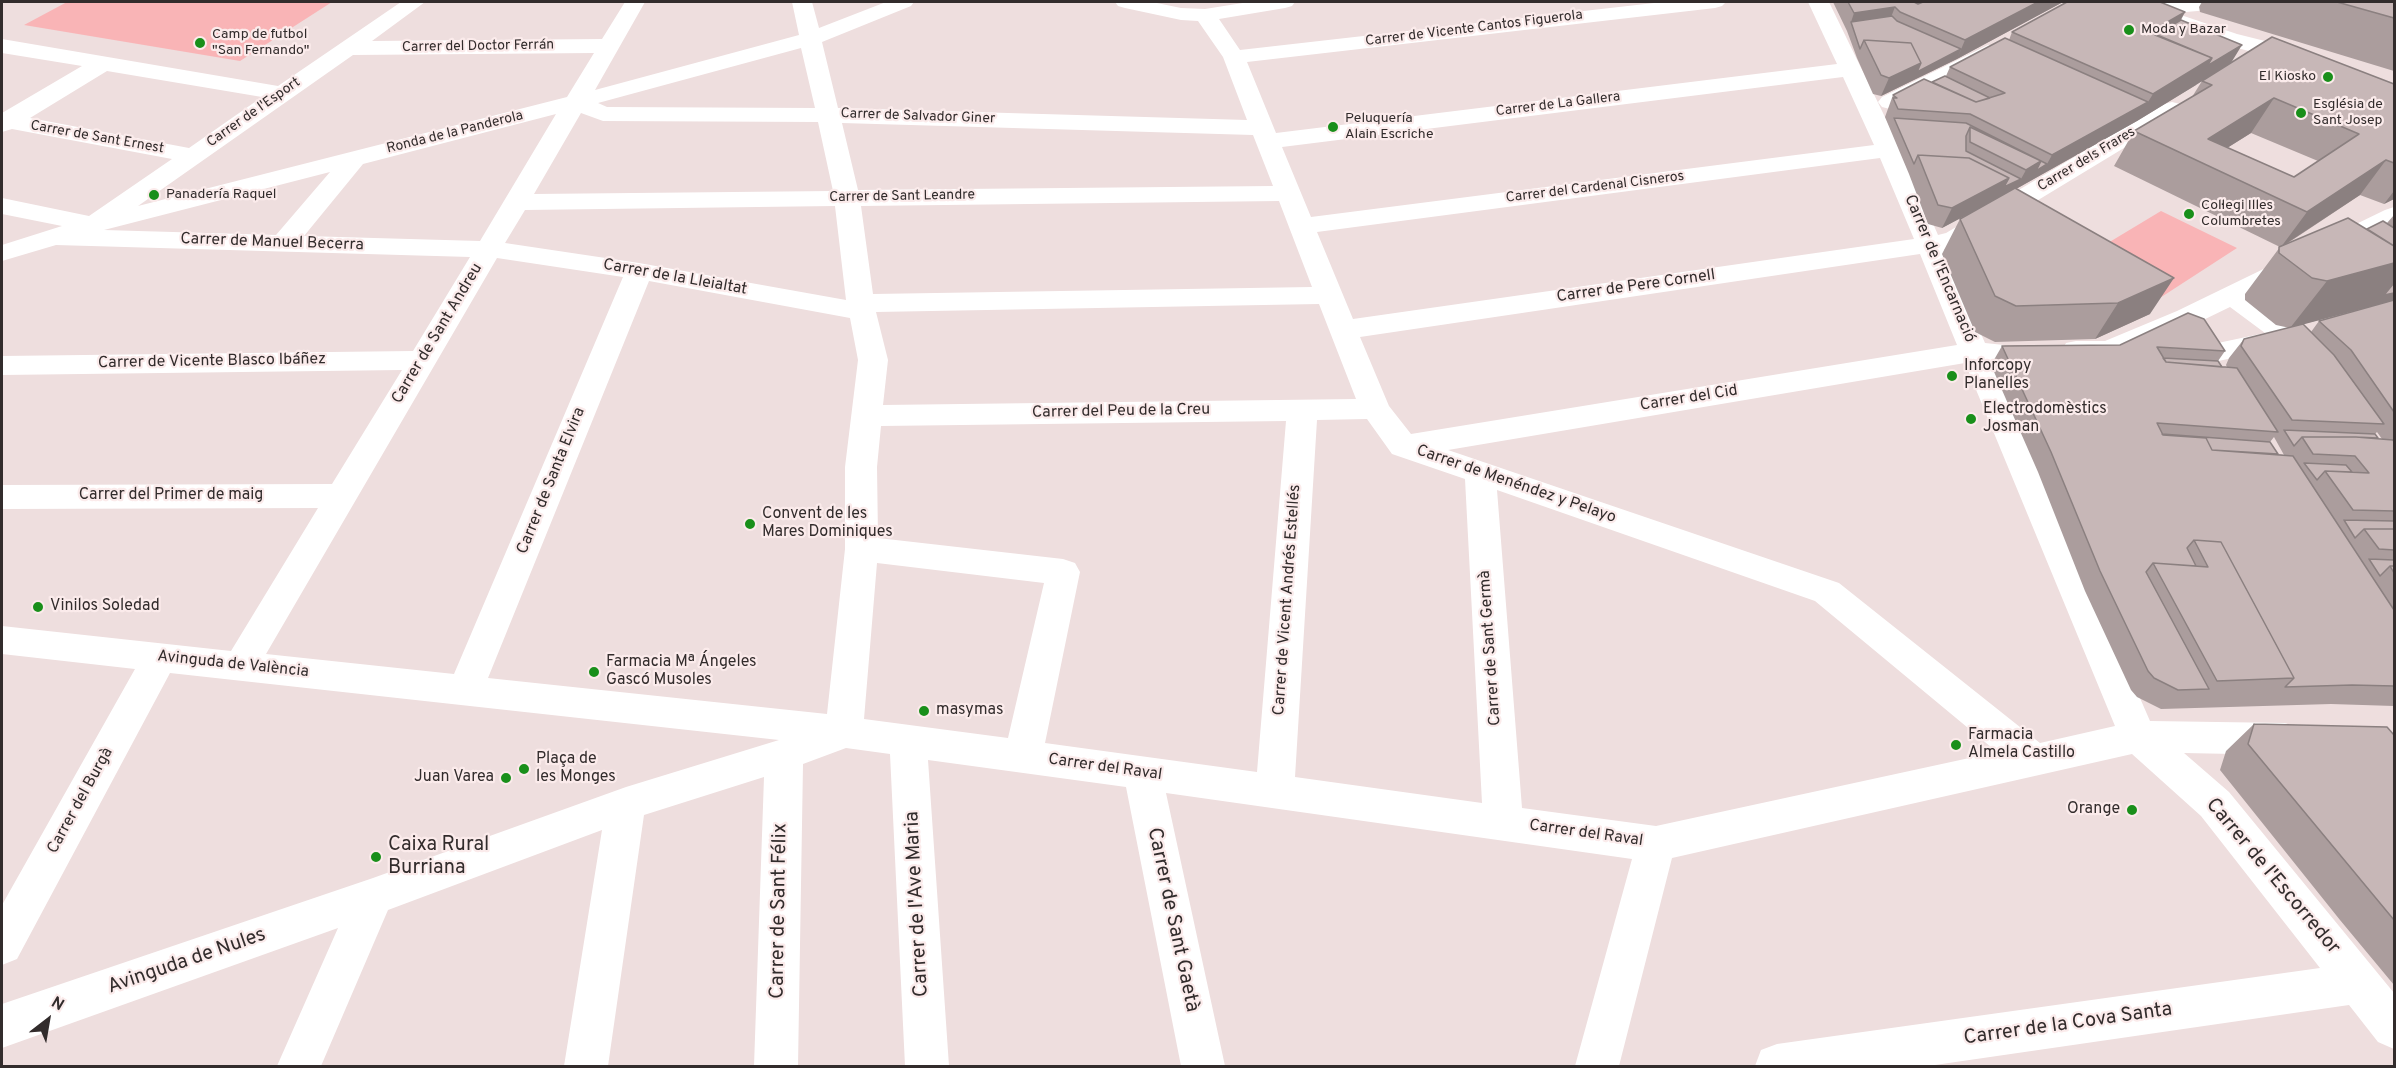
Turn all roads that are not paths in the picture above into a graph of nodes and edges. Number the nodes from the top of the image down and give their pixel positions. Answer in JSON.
{"nodes":[{"id":1,"x":414,"y":2,"type":"edge"},
{"id":2,"x":635,"y":2,"type":"edge"},
{"id":3,"x":802,"y":2,"type":"edge"},
{"id":4,"x":904,"y":2,"type":"edge"},
{"id":5,"x":1125,"y":2,"type":"edge"},
{"id":6,"x":1285,"y":2,"type":"edge"},
{"id":7,"x":1714,"y":2,"type":"edge"},
{"id":8,"x":1819,"y":2,"type":"edge"},
{"id":9,"x":2121,"y":2,"type":"edge"},
{"id":10,"x":2231,"y":2,"type":"edge"},
{"id":11,"x":1205,"y":8,"type":"edge"},
{"id":12,"x":2143,"y":10,"type":"junction"},
{"id":13,"x":809,"y":39,"type":"junction"},
{"id":14,"x":2010,"y":40,"type":"edge"},
{"id":15,"x":2,"y":46,"type":"edge"},
{"id":16,"x":609,"y":46,"type":"junction"},
{"id":17,"x":347,"y":48,"type":"junction"},
{"id":18,"x":2274,"y":50,"type":"junction"},
{"id":19,"x":1234,"y":57,"type":"junction"},
{"id":20,"x":2321,"y":62,"type":"edge"},
{"id":21,"x":104,"y":63,"type":"junction"},
{"id":22,"x":2247,"y":65,"type":"edge"},
{"id":23,"x":1849,"y":69,"type":"junction"},
{"id":24,"x":282,"y":94,"type":"junction"},
{"id":25,"x":2196,"y":95,"type":"edge"},
{"id":26,"x":576,"y":102,"type":"junction"},
{"id":27,"x":1870,"y":113,"type":"junction"},
{"id":28,"x":827,"y":115,"type":"junction"},
{"id":29,"x":4,"y":122,"type":"edge"},
{"id":30,"x":1265,"y":134,"type":"junction"},
{"id":31,"x":1889,"y":150,"type":"junction"},
{"id":32,"x":193,"y":156,"type":"junction"},
{"id":33,"x":354,"y":159,"type":"junction"},
{"id":34,"x":1289,"y":193,"type":"junction"},
{"id":35,"x":847,"y":198,"type":"junction"},
{"id":36,"x":516,"y":202,"type":"junction"},
{"id":37,"x":2,"y":206,"type":"edge"},
{"id":38,"x":2394,"y":215,"type":"edge"},
{"id":39,"x":93,"y":225,"type":"junction"},
{"id":40,"x":1302,"y":226,"type":"junction"},
{"id":41,"x":55,"y":237,"type":"junction"},
{"id":42,"x":284,"y":243,"type":"junction"},
{"id":43,"x":1929,"y":245,"type":"junction"},
{"id":44,"x":488,"y":249,"type":"junction"},
{"id":45,"x":2,"y":253,"type":"edge"},
{"id":46,"x":639,"y":271,"type":"junction"},
{"id":47,"x":1329,"y":295,"type":"junction"},
{"id":48,"x":2231,"y":295,"type":"junction"},
{"id":49,"x":861,"y":306,"type":"junction"},
{"id":50,"x":2187,"y":316,"type":"junction"},
{"id":51,"x":1343,"y":330,"type":"junction"},
{"id":52,"x":2304,"y":336,"type":"junction"},
{"id":53,"x":2053,"y":351,"type":"edge"},
{"id":54,"x":1974,"y":352,"type":"junction"},
{"id":55,"x":2020,"y":352,"type":"edge"},
{"id":56,"x":2209,"y":354,"type":"junction"},
{"id":57,"x":422,"y":360,"type":"junction"},
{"id":58,"x":2,"y":365,"type":"edge"},
{"id":59,"x":2332,"y":381,"type":"edge"},
{"id":60,"x":2229,"y":384,"type":"edge"},
{"id":61,"x":1375,"y":409,"type":"junction"},
{"id":62,"x":1302,"y":410,"type":"junction"},
{"id":63,"x":867,"y":416,"type":"junction"},
{"id":64,"x":1403,"y":446,"type":"junction"},
{"id":65,"x":1480,"y":473,"type":"junction"},
{"id":66,"x":2,"y":496,"type":"edge"},
{"id":67,"x":341,"y":496,"type":"junction"},
{"id":68,"x":862,"y":549,"type":"junction"},
{"id":69,"x":2,"y":640,"type":"edge"},
{"id":70,"x":160,"y":657,"type":"junction"},
{"id":71,"x":241,"y":666,"type":"junction"},
{"id":72,"x":465,"y":691,"type":"junction"},
{"id":73,"x":844,"y":732,"type":"junction"},
{"id":74,"x":2138,"y":737,"type":"junction"},
{"id":75,"x":2324,"y":739,"type":"edge"},
{"id":76,"x":908,"y":741,"type":"junction"},
{"id":77,"x":784,"y":754,"type":"junction"},
{"id":78,"x":1023,"y":757,"type":"junction"},
{"id":79,"x":2034,"y":760,"type":"junction"},
{"id":80,"x":1142,"y":773,"type":"junction"},
{"id":81,"x":1275,"y":791,"type":"junction"},
{"id":82,"x":626,"y":804,"type":"junction"},
{"id":83,"x":1503,"y":823,"type":"junction"},
{"id":84,"x":1656,"y":844,"type":"junction"},
{"id":85,"x":373,"y":897,"type":"junction"},
{"id":86,"x":2,"y":945,"type":"edge"},
{"id":87,"x":2360,"y":983,"type":"junction"},
{"id":88,"x":2,"y":1026,"type":"edge"},
{"id":89,"x":2394,"y":1027,"type":"edge"},
{"id":90,"x":1607,"y":1063,"type":"edge"},
{"id":91,"x":299,"y":1066,"type":"edge"},
{"id":92,"x":586,"y":1066,"type":"edge"},
{"id":93,"x":776,"y":1066,"type":"edge"},
{"id":94,"x":927,"y":1066,"type":"edge"},
{"id":95,"x":1203,"y":1066,"type":"edge"},
{"id":96,"x":1777,"y":1066,"type":"edge"}],
"edges":[{"from":1,"to":17,"type":"street","name":"Carrer de l'Esport"},
{"from":2,"to":16,"type":"street","name":"Carrer de Sant Andreu"},
{"from":3,"to":13,"type":"street"},
{"from":4,"to":13,"type":"street","name":"Ronda de la Panderola"},
{"from":5,"to":11,"type":"street"},
{"from":6,"to":11,"type":"street"},
{"from":7,"to":19,"type":"street","name":"Carrer de Vicente Cantos Figuerola"},
{"from":8,"to":23,"type":"street","name":"Carrer de l'Encarnació"},
{"from":9,"to":12,"type":"street"},
{"from":10,"to":12,"type":"street"},
{"from":11,"to":19,"type":"street","name":"Carrer de Menéndez y Pelayo"},
{"from":12,"to":18,"type":"street"},
{"from":13,"to":26,"type":"street","name":"Ronda de la Panderola"},
{"from":13,"to":28,"type":"street"},
{"from":14,"to":27,"type":"street"},
{"from":15,"to":21,"type":"street"},
{"from":16,"to":17,"type":"street","name":"Carrer del Doctor Ferrán"},
{"from":16,"to":26,"type":"street","name":"Carrer de Sant Andreu"},
{"from":17,"to":24,"type":"street","name":"Carrer de l'Esport"},
{"from":18,"to":20,"type":"street"},
{"from":18,"to":22,"type":"street"},
{"from":19,"to":30,"type":"street","name":"Carrer de Menéndez y Pelayo"},
{"from":21,"to":24,"type":"street"},
{"from":21,"to":29,"type":"street"},
{"from":23,"to":27,"type":"street","name":"Carrer de l'Encarnació"},
{"from":23,"to":30,"type":"street","name":"Carrer de La Gallera"},
{"from":24,"to":32,"type":"street","name":"Carrer de l'Esport"},
{"from":25,"to":43,"type":"street","name":"Carrer dels Frares"},
{"from":26,"to":28,"type":"street","name":"Carrer de Salvador Giner"},
{"from":26,"to":33,"type":"street","name":"Ronda de la Panderola"},
{"from":26,"to":36,"type":"street","name":"Carrer de Sant Andreu"},
{"from":27,"to":31,"type":"street","name":"Carrer de l'Encarnació"},
{"from":28,"to":30,"type":"street","name":"Carrer de Salvador Giner"},
{"from":28,"to":35,"type":"street"},
{"from":29,"to":32,"type":"street","name":"Carrer de Sant Ernest"},
{"from":30,"to":34,"type":"street","name":"Carrer de Menéndez y Pelayo"},
{"from":31,"to":40,"type":"street","name":"Carrer del Cardenal Cisneros"},
{"from":31,"to":43,"type":"street","name":"Carrer de l'Encarnació"},
{"from":32,"to":39,"type":"street","name":"Carrer de l'Esport"},
{"from":33,"to":39,"type":"street","name":"Ronda de la Panderola"},
{"from":33,"to":42,"type":"street"},
{"from":34,"to":35,"type":"street","name":"Carrer de Sant Leandre"},
{"from":34,"to":40,"type":"street","name":"Carrer de Menéndez y Pelayo"},
{"from":35,"to":36,"type":"street","name":"Carrer de Sant Leandre"},
{"from":35,"to":49,"type":"street"},
{"from":36,"to":44,"type":"street","name":"Carrer de Sant Andreu"},
{"from":37,"to":39,"type":"street"},
{"from":38,"to":48,"type":"street"},
{"from":39,"to":41,"type":"street","name":"Ronda de la Panderola"},
{"from":40,"to":47,"type":"street","name":"Carrer de Menéndez y Pelayo"},
{"from":41,"to":42,"type":"street","name":"Carrer de Manuel Becerra"},
{"from":41,"to":45,"type":"street","name":"Ronda de la Panderola"},
{"from":42,"to":44,"type":"street","name":"Carrer de Manuel Becerra"},
{"from":43,"to":51,"type":"street","name":"Carrer de Pere Cornell"},
{"from":43,"to":54,"type":"street","name":"Carrer de l'Encarnació"},
{"from":44,"to":46,"type":"street","name":"Carrer de la Lleialtat"},
{"from":44,"to":57,"type":"street","name":"Carrer de Sant Andreu"},
{"from":46,"to":49,"type":"street","name":"Carrer de la Lleialtat"},
{"from":46,"to":72,"type":"street","name":"Carrer de Santa Elvira"},
{"from":47,"to":49,"type":"street","name":"Carrer de la Lleialtat"},
{"from":47,"to":51,"type":"street","name":"Carrer de Menéndez y Pelayo"},
{"from":48,"to":50,"type":"street"},
{"from":48,"to":52,"type":"street"},
{"from":49,"to":63,"type":"street"},
{"from":50,"to":53,"type":"street"},
{"from":50,"to":56,"type":"street"},
{"from":51,"to":61,"type":"street","name":"Carrer de Menéndez y Pelayo"},
{"from":52,"to":56,"type":"street"},
{"from":52,"to":59,"type":"street"},
{"from":54,"to":55,"type":"street","name":"Carrer del Cid"},
{"from":54,"to":64,"type":"street","name":"Carrer del Cid"},
{"from":54,"to":74,"type":"street","name":"Carrer de l'Encarnació"},
{"from":56,"to":60,"type":"street"},
{"from":57,"to":58,"type":"street","name":"Carrer de Vicente Blasco Ibáñez"},
{"from":57,"to":67,"type":"street","name":"Carrer de Sant Andreu"},
{"from":61,"to":62,"type":"street","name":"Carrer del Peu de la Creu"},
{"from":61,"to":64,"type":"street","name":"Carrer de Menéndez y Pelayo"},
{"from":62,"to":63,"type":"street","name":"Carrer del Peu de la Creu"},
{"from":62,"to":81,"type":"street","name":"Carrer de Vicent Andrés Estellés"},
{"from":63,"to":68,"type":"street"},
{"from":64,"to":65,"type":"street","name":"Carrer de Menéndez y Pelayo"},
{"from":65,"to":79,"type":"street","name":"Carrer de Menéndez y Pelayo"},
{"from":65,"to":83,"type":"street","name":"Carrer de Sant Germà"},
{"from":66,"to":67,"type":"street","name":"Carrer del Primer de maig"},
{"from":67,"to":71,"type":"street","name":"Carrer de Sant Andreu"},
{"from":68,"to":73,"type":"street"},
{"from":68,"to":78,"type":"street"},
{"from":69,"to":70,"type":"street","name":"Avinguda de València"},
{"from":70,"to":71,"type":"street","name":"Avinguda de València"},
{"from":70,"to":86,"type":"street","name":"Carrer del Burgà"},
{"from":71,"to":72,"type":"street","name":"Avinguda de València"},
{"from":72,"to":73,"type":"street"},
{"from":73,"to":76,"type":"street","name":"Carrer del Raval"},
{"from":73,"to":77,"type":"street"},
{"from":74,"to":75,"type":"street","name":"Carrer del Raval"},
{"from":74,"to":79,"type":"street","name":"Carrer del Raval"},
{"from":74,"to":87,"type":"street","name":"Carrer de l'Escorredor"},
{"from":76,"to":78,"type":"street","name":"Carrer del Raval"},
{"from":76,"to":94,"type":"street","name":"Carrer de l'Ave Maria"},
{"from":77,"to":82,"type":"street"},
{"from":77,"to":93,"type":"street","name":"Carrer de Sant Félix"},
{"from":78,"to":80,"type":"street","name":"Carrer del Raval"},
{"from":79,"to":84,"type":"street","name":"Carrer del Raval"},
{"from":80,"to":81,"type":"street","name":"Carrer del Raval"},
{"from":80,"to":95,"type":"street","name":"Carrer de Sant Gaetà"},
{"from":81,"to":83,"type":"street","name":"Carrer del Raval"},
{"from":82,"to":85,"type":"street"},
{"from":82,"to":92,"type":"street"},
{"from":83,"to":84,"type":"street","name":"Carrer del Raval"},
{"from":84,"to":90,"type":"street"},
{"from":85,"to":88,"type":"street","name":"Avinguda de Nules"},
{"from":85,"to":91,"type":"street"},
{"from":87,"to":89,"type":"street","name":"Carrer de l'Escorredor"},
{"from":87,"to":96,"type":"street","name":"Carrer de la Cova Santa"}]}
